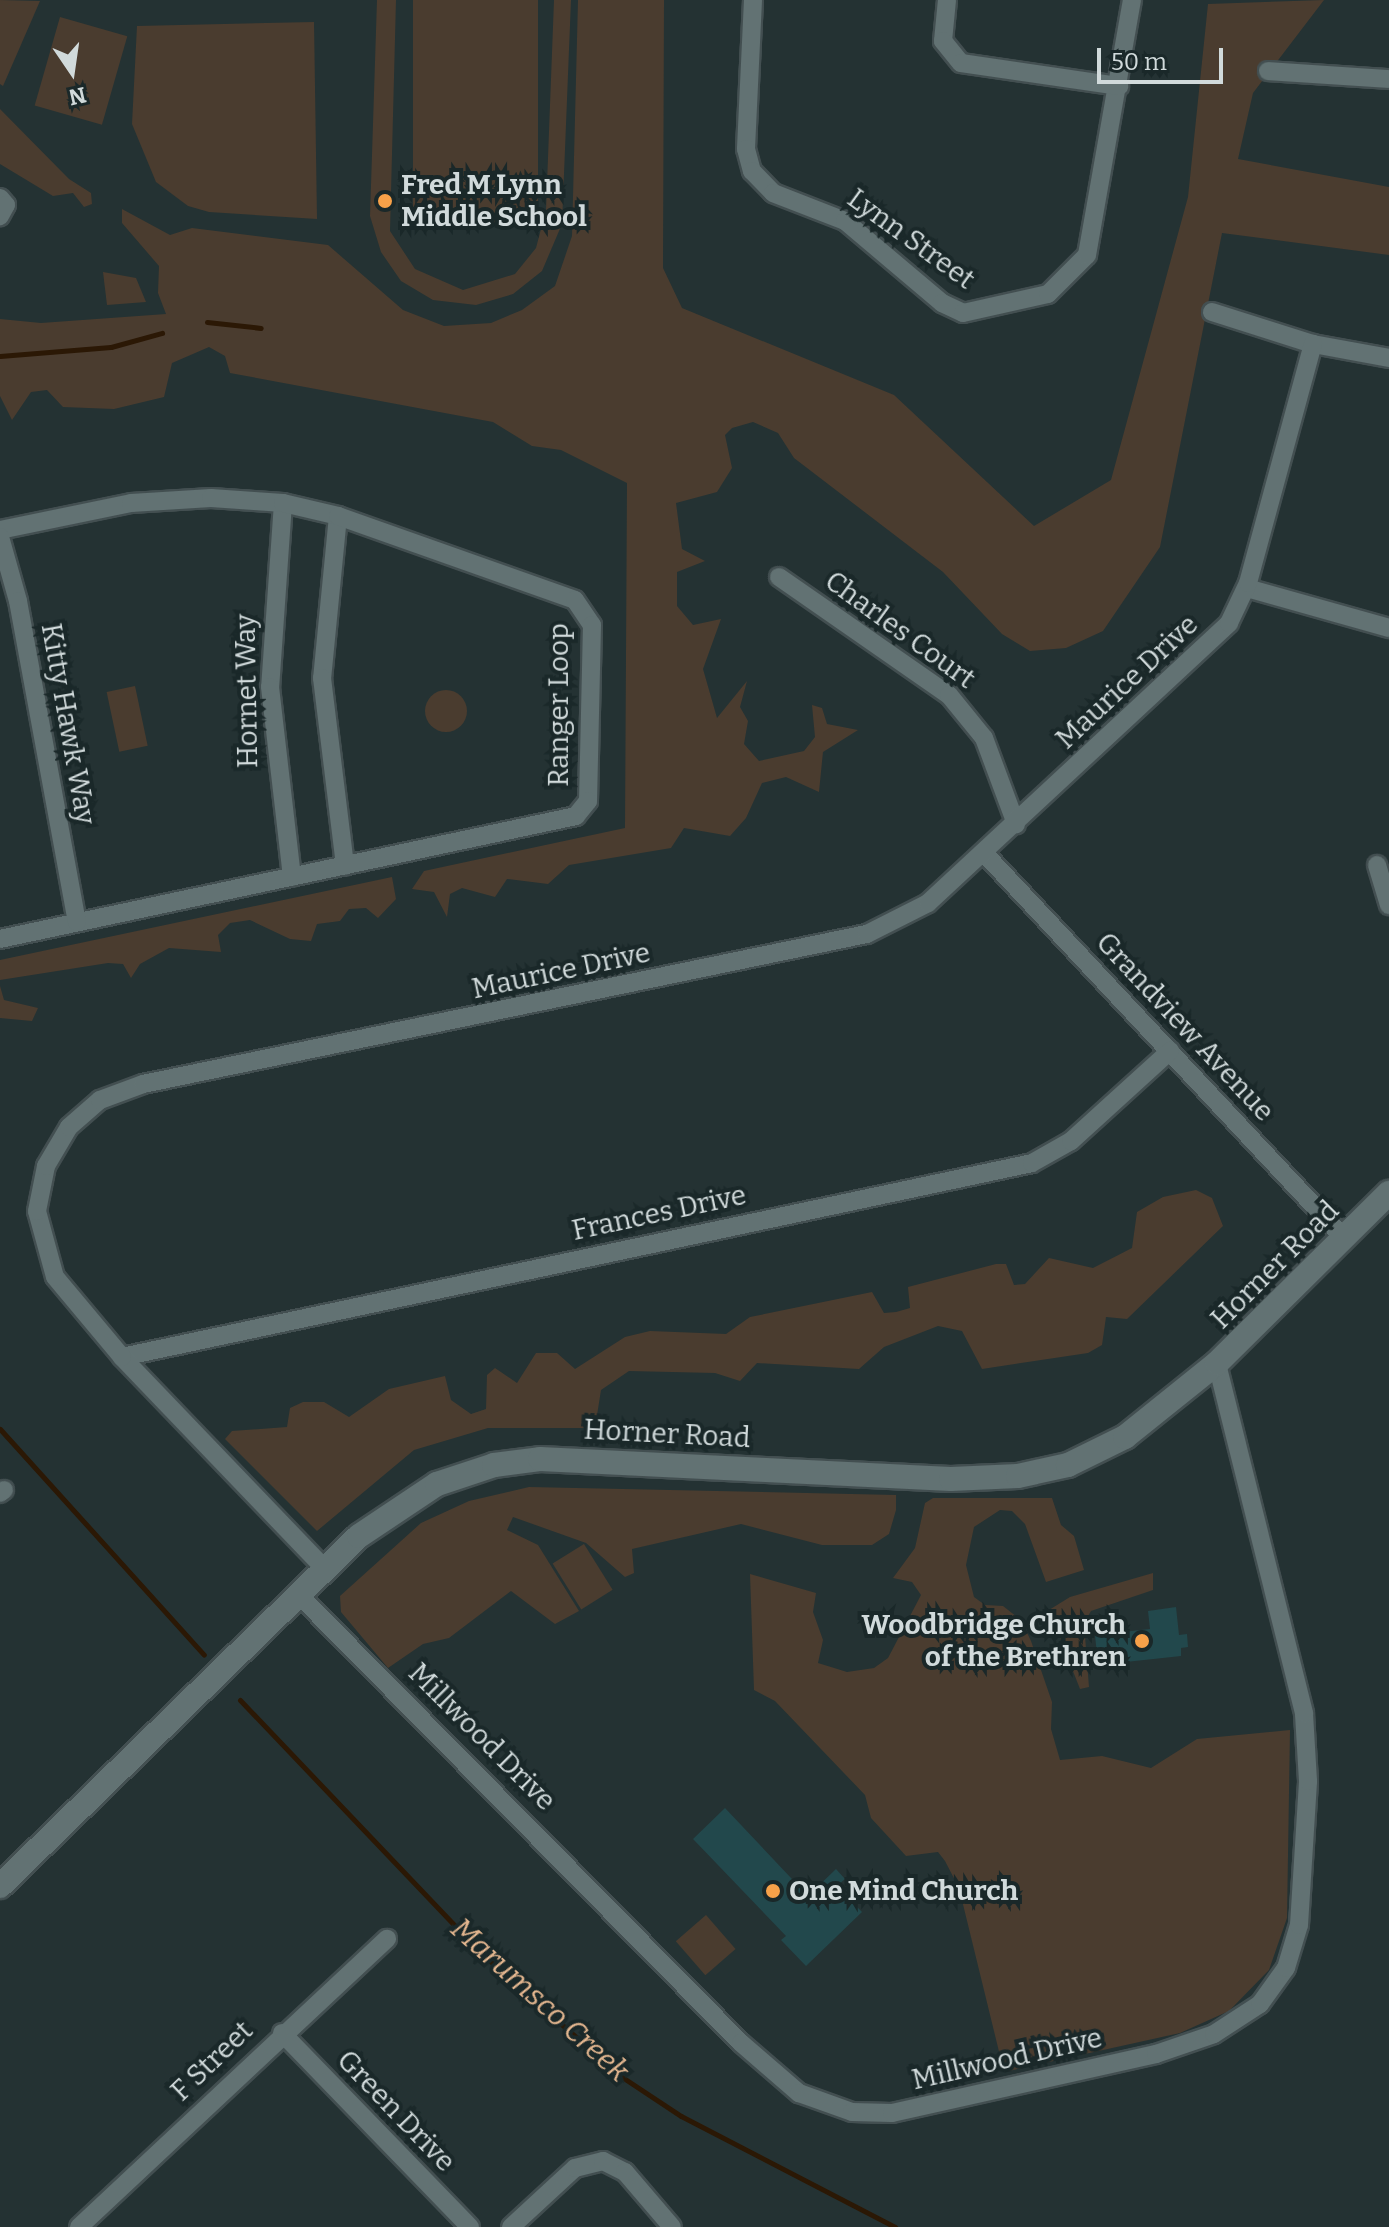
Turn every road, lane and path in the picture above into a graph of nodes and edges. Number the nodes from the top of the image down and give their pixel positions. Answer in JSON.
{"nodes":[{"id":1,"x":753,"y":0,"type":"edge"},
{"id":2,"x":947,"y":0,"type":"edge"},
{"id":3,"x":1132,"y":0,"type":"edge"},
{"id":4,"x":1268,"y":71,"type":"dead end"},
{"id":5,"x":1389,"y":79,"type":"edge"},
{"id":6,"x":1119,"y":86,"type":"junction"},
{"id":7,"x":0,"y":198,"type":"edge"},
{"id":8,"x":0,"y":216,"type":"edge"},
{"id":9,"x":1212,"y":312,"type":"dead end"},
{"id":10,"x":1313,"y":344,"type":"junction"},
{"id":11,"x":1389,"y":358,"type":"edge"},
{"id":12,"x":283,"y":503,"type":"junction"},
{"id":13,"x":338,"y":516,"type":"junction"},
{"id":14,"x":0,"y":530,"type":"edge"},
{"id":15,"x":0,"y":537,"type":"edge"},
{"id":16,"x":779,"y":577,"type":"dead end"},
{"id":17,"x":1247,"y":588,"type":"junction"},
{"id":18,"x":1389,"y":628,"type":"edge"},
{"id":19,"x":1016,"y":824,"type":"junction"},
{"id":20,"x":984,"y":853,"type":"junction"},
{"id":21,"x":1377,"y":865,"type":"dead end"},
{"id":22,"x":345,"y":866,"type":"junction"},
{"id":23,"x":292,"y":877,"type":"junction"},
{"id":24,"x":1389,"y":905,"type":"edge"},
{"id":25,"x":77,"y":922,"type":"junction"},
{"id":26,"x":0,"y":939,"type":"edge"},
{"id":27,"x":1170,"y":1051,"type":"junction"},
{"id":28,"x":1389,"y":1193,"type":"edge"},
{"id":29,"x":1345,"y":1239,"type":"junction"},
{"id":30,"x":122,"y":1357,"type":"junction"},
{"id":31,"x":1217,"y":1363,"type":"junction"},
{"id":32,"x":326,"y":1570,"type":"junction"},
{"id":33,"x":299,"y":1595,"type":"junction"},
{"id":34,"x":0,"y":1886,"type":"edge"},
{"id":35,"x":387,"y":1939,"type":"dead end"},
{"id":36,"x":282,"y":2033,"type":"junction"},
{"id":37,"x":79,"y":2227,"type":"edge"},
{"id":38,"x":470,"y":2227,"type":"edge"},
{"id":39,"x":511,"y":2227,"type":"edge"},
{"id":40,"x":672,"y":2227,"type":"edge"}],
"edges":[{"from":1,"to":6,"type":"street","name":"Lynn Street"},
{"from":2,"to":6,"type":"street"},
{"from":3,"to":6,"type":"street","name":"Lynn Street"},
{"from":4,"to":5,"type":"street"},
{"from":7,"to":8,"type":"street"},
{"from":9,"to":10,"type":"street"},
{"from":10,"to":11,"type":"street"},
{"from":10,"to":17,"type":"street","name":"Maurice Drive"},
{"from":12,"to":13,"type":"street","name":"Ranger Loop"},
{"from":12,"to":14,"type":"street","name":"Ranger Loop"},
{"from":12,"to":23,"type":"street","name":"Hornet Way"},
{"from":13,"to":22,"type":"street"},
{"from":13,"to":22,"type":"street","name":"Ranger Loop"},
{"from":15,"to":25,"type":"street","name":"Kitty Hawk Way"},
{"from":16,"to":19,"type":"street","name":"Charles Court"},
{"from":17,"to":18,"type":"street"},
{"from":17,"to":19,"type":"street","name":"Maurice Drive"},
{"from":19,"to":20,"type":"street","name":"Maurice Drive"},
{"from":20,"to":27,"type":"street","name":"Grandview Avenue"},
{"from":20,"to":30,"type":"street","name":"Maurice Drive"},
{"from":21,"to":24,"type":"street"},
{"from":22,"to":23,"type":"street","name":"Ranger Loop"},
{"from":23,"to":25,"type":"street","name":"Ranger Loop"},
{"from":25,"to":26,"type":"street","name":"Ranger Loop"},
{"from":27,"to":29,"type":"street","name":"Grandview Avenue"},
{"from":27,"to":30,"type":"street","name":"Frances Drive"},
{"from":28,"to":29,"type":"main road","name":"Horner Road"},
{"from":29,"to":31,"type":"main road","name":"Horner Road"},
{"from":30,"to":32,"type":"street","name":"Maurice Drive"},
{"from":31,"to":32,"type":"main road","name":"Horner Road"},
{"from":31,"to":33,"type":"street","name":"Millwood Drive"},
{"from":32,"to":33,"type":"main road","name":"Horner Road"},
{"from":33,"to":34,"type":"main road","name":"Horner Road"},
{"from":35,"to":36,"type":"street","name":"F Street"},
{"from":36,"to":37,"type":"street","name":"F Street"},
{"from":36,"to":38,"type":"street","name":"Green Drive"},
{"from":39,"to":40,"type":"street"}]}
